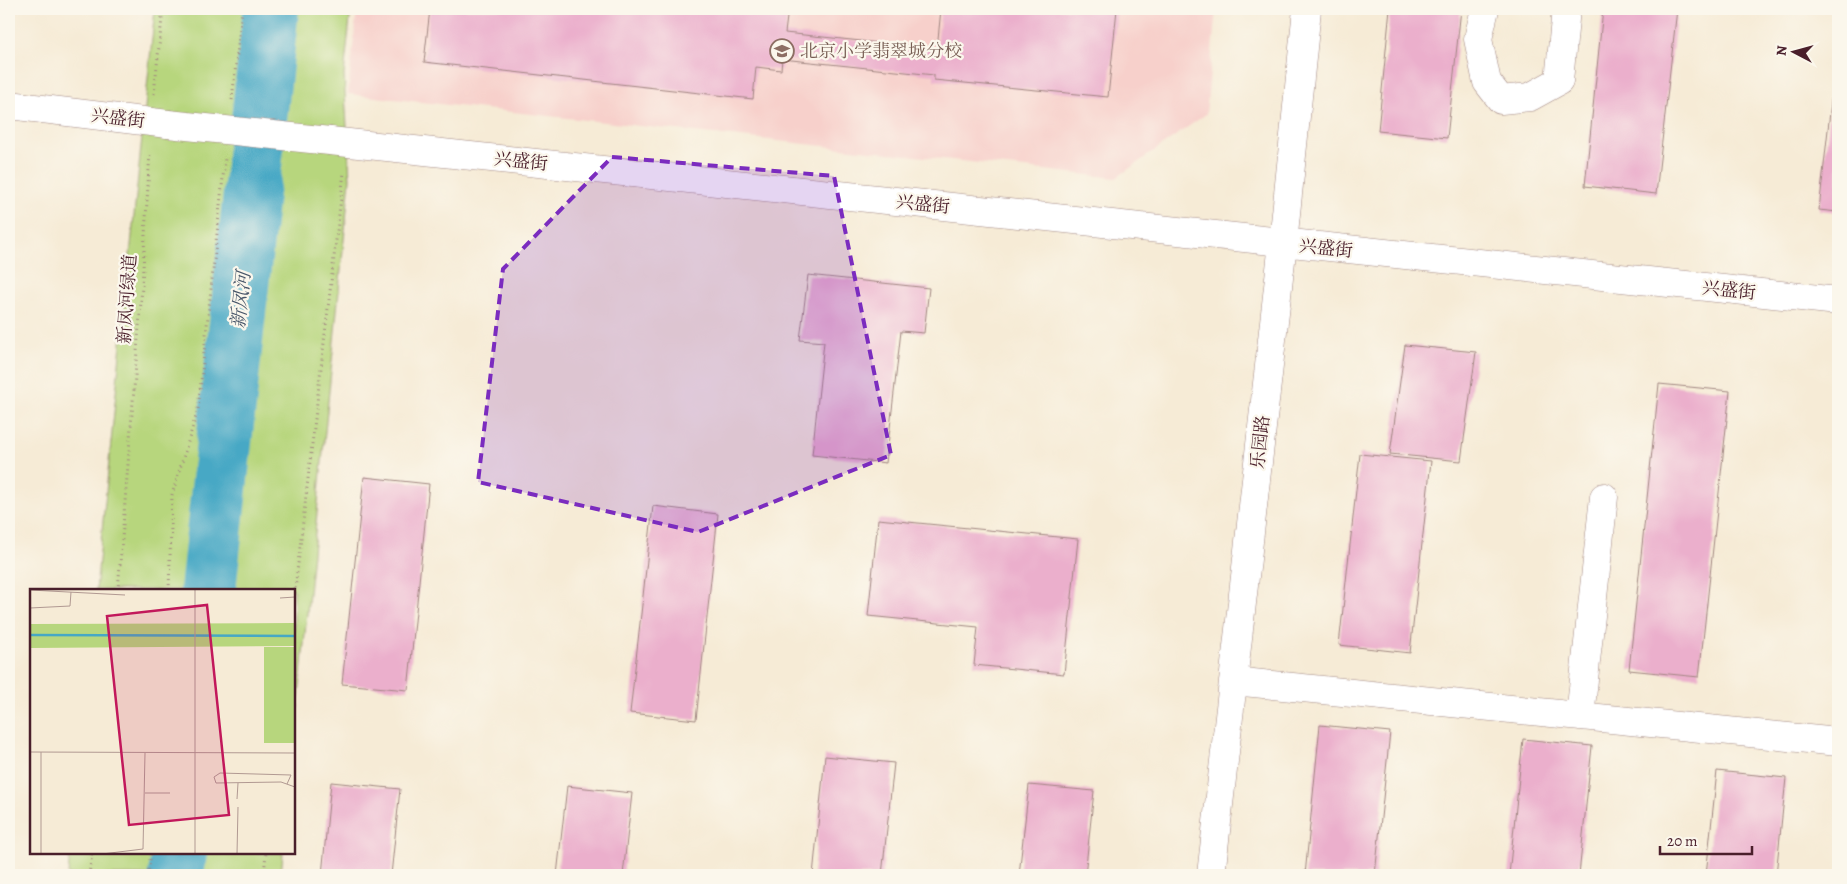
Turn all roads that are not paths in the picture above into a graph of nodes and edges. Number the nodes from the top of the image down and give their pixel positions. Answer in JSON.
{"nodes":[{"id":1,"x":1307,"y":9,"type":"edge"},
{"id":2,"x":1485,"y":9,"type":"edge"},
{"id":3,"x":1566,"y":9,"type":"edge"},
{"id":4,"x":9,"y":105,"type":"edge"},
{"id":5,"x":1283,"y":243,"type":"junction"},
{"id":6,"x":1838,"y":301,"type":"edge"},
{"id":7,"x":1604,"y":497,"type":"dead end"},
{"id":8,"x":1233,"y":681,"type":"junction"},
{"id":9,"x":1580,"y":716,"type":"junction"},
{"id":10,"x":1838,"y":742,"type":"edge"},
{"id":11,"x":1211,"y":875,"type":"edge"}],
"edges":[{"from":1,"to":5,"type":"street","name":"乐园路"},
{"from":2,"to":3,"type":"street"},
{"from":4,"to":5,"type":"street","name":"兴盛街","bridge":true},
{"from":5,"to":6,"type":"street","name":"兴盛街"},
{"from":5,"to":8,"type":"street","name":"乐园路"},
{"from":7,"to":9,"type":"street"},
{"from":8,"to":9,"type":"street"},
{"from":8,"to":11,"type":"street","name":"乐园路"},
{"from":9,"to":10,"type":"street"}]}
